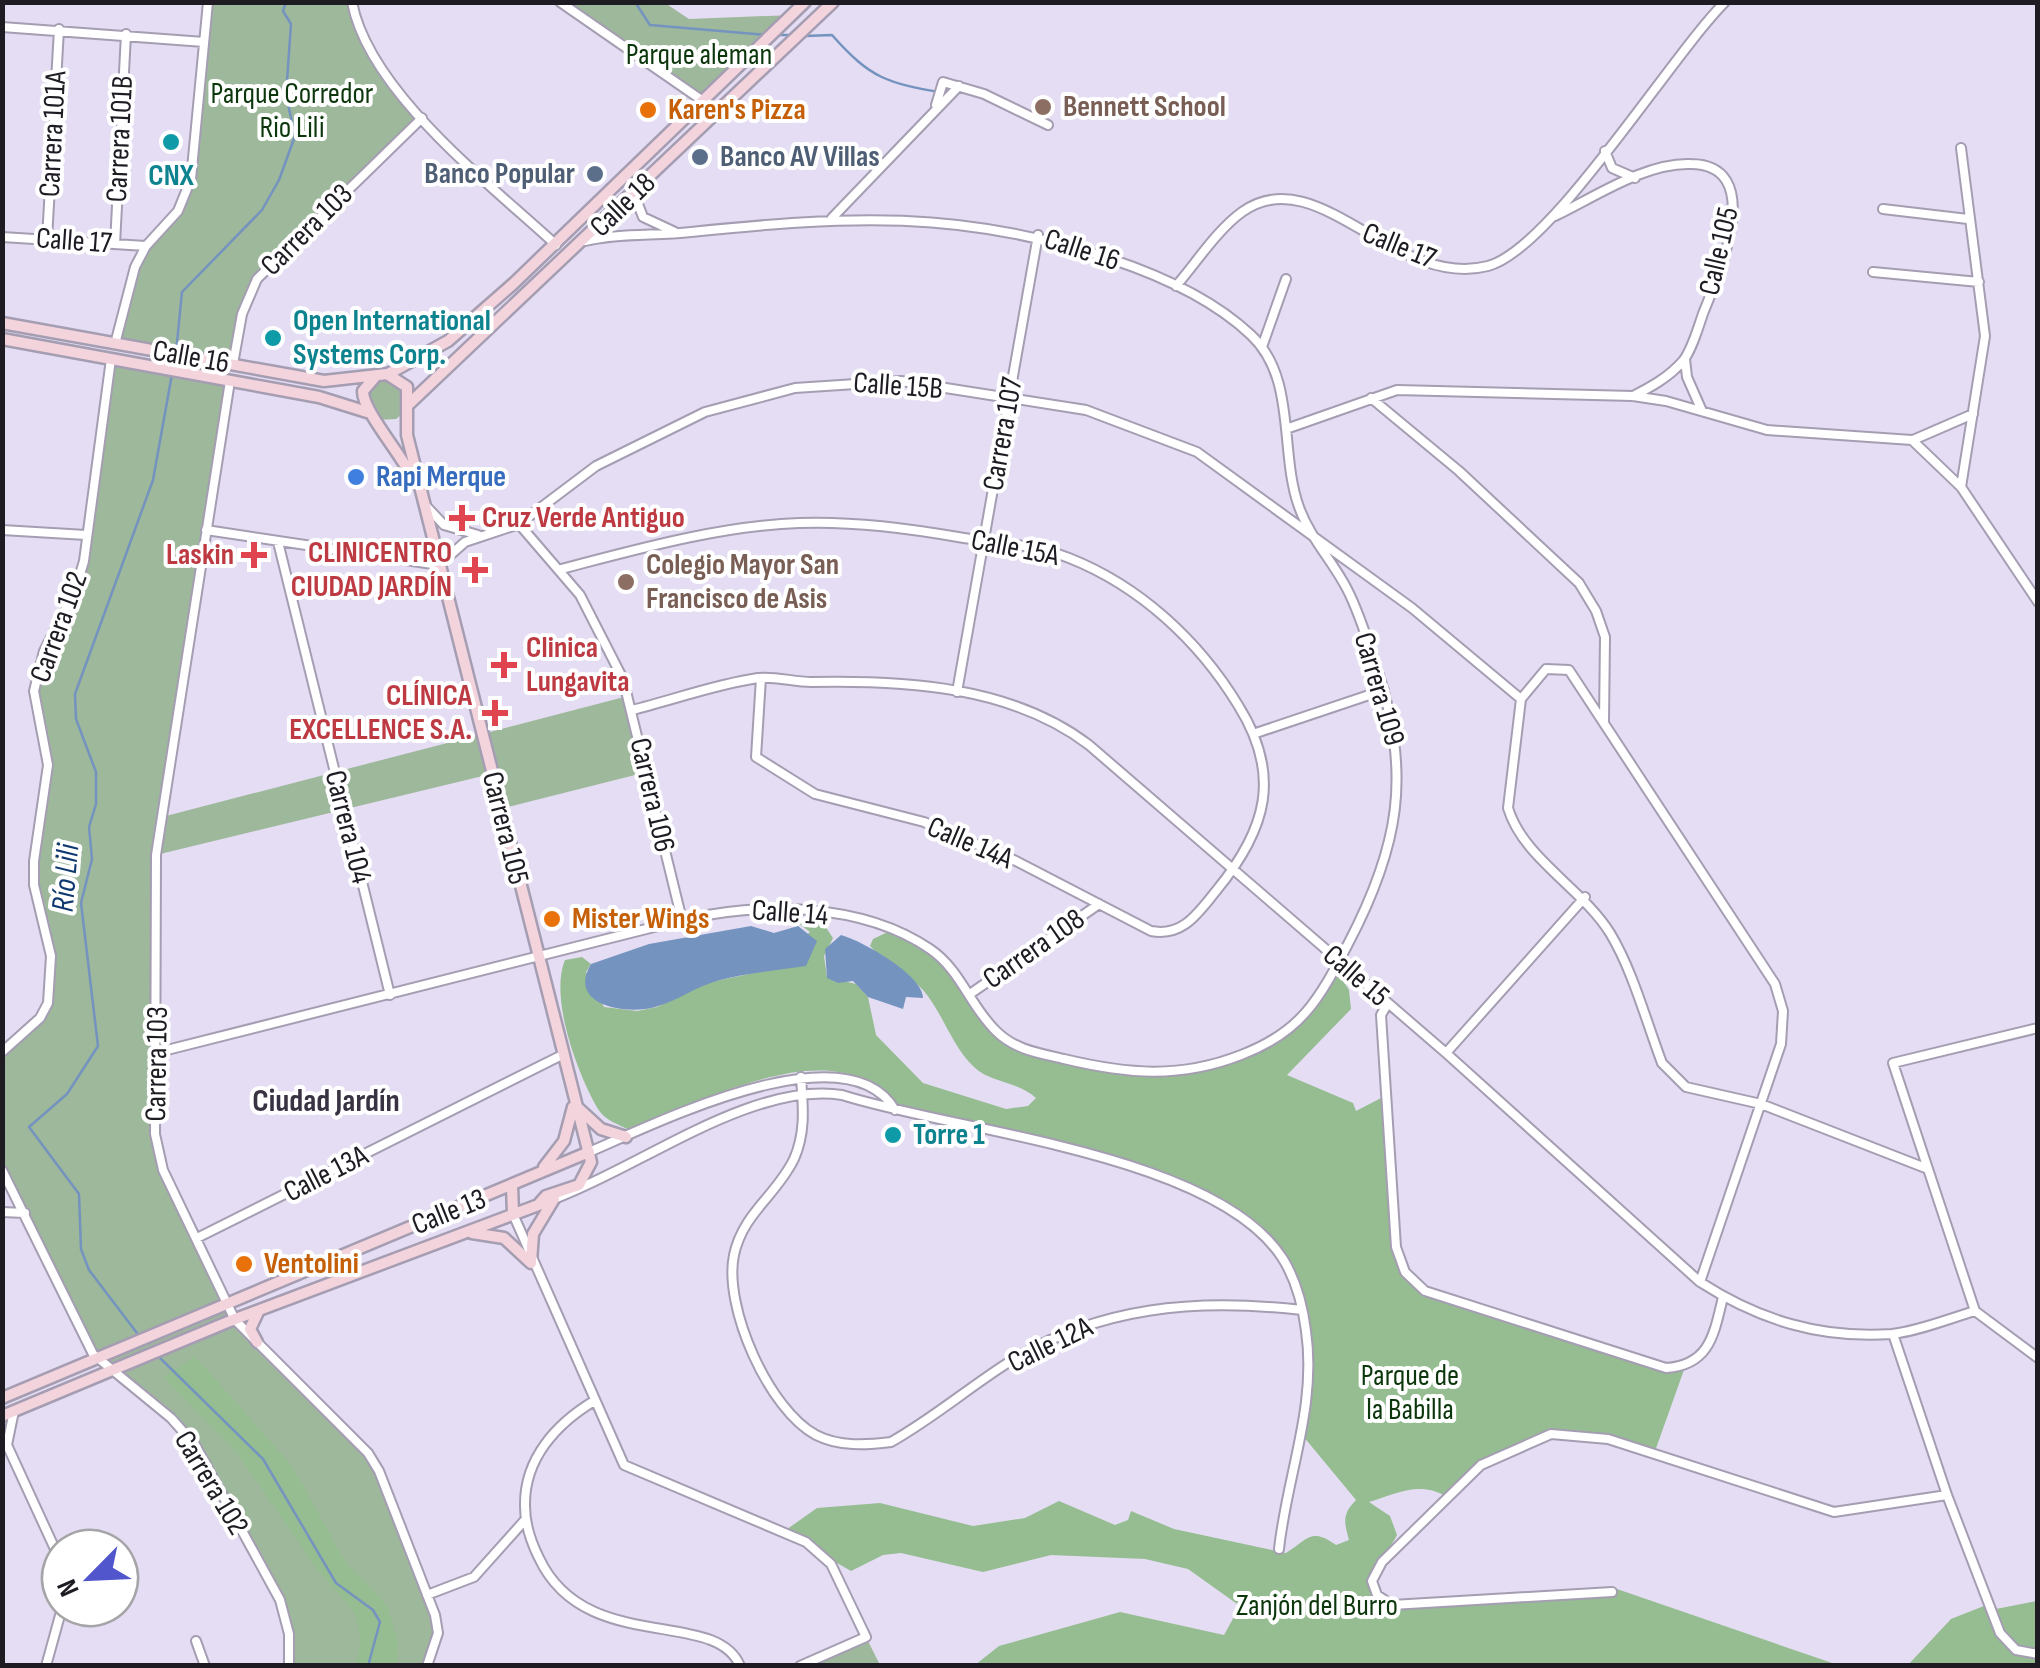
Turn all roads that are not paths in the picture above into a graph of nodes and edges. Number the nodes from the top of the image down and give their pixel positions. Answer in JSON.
{"nodes":[{"id":1,"x":208,"y":2,"type":"edge"},
{"id":2,"x":352,"y":2,"type":"edge"},
{"id":3,"x":560,"y":2,"type":"edge"},
{"id":4,"x":804,"y":2,"type":"edge"},
{"id":5,"x":833,"y":2,"type":"edge"},
{"id":6,"x":1726,"y":2,"type":"edge"},
{"id":7,"x":2,"y":27,"type":"edge"},
{"id":8,"x":58,"y":29,"type":"junction"},
{"id":9,"x":126,"y":34,"type":"junction"},
{"id":10,"x":204,"y":42,"type":"junction"},
{"id":11,"x":953,"y":91,"type":"junction"},
{"id":12,"x":703,"y":102,"type":"junction"},
{"id":13,"x":936,"y":103,"type":"junction"},
{"id":14,"x":422,"y":118,"type":"junction"},
{"id":15,"x":1048,"y":125,"type":"dead end"},
{"id":16,"x":1961,"y":148,"type":"dead end"},
{"id":17,"x":1605,"y":151,"type":"junction"},
{"id":18,"x":1635,"y":178,"type":"junction"},
{"id":19,"x":634,"y":194,"type":"junction"},
{"id":20,"x":1884,"y":209,"type":"dead end"},
{"id":21,"x":832,"y":218,"type":"junction"},
{"id":22,"x":1551,"y":218,"type":"junction"},
{"id":23,"x":1968,"y":220,"type":"junction"},
{"id":24,"x":679,"y":233,"type":"junction"},
{"id":25,"x":1038,"y":235,"type":"junction"},
{"id":26,"x":2,"y":237,"type":"edge"},
{"id":27,"x":47,"y":240,"type":"junction"},
{"id":28,"x":584,"y":241,"type":"junction"},
{"id":29,"x":115,"y":244,"type":"junction"},
{"id":30,"x":556,"y":245,"type":"junction"},
{"id":31,"x":146,"y":246,"type":"junction"},
{"id":32,"x":1873,"y":272,"type":"dead end"},
{"id":33,"x":1286,"y":279,"type":"dead end"},
{"id":34,"x":1979,"y":282,"type":"junction"},
{"id":35,"x":1176,"y":286,"type":"junction"},
{"id":36,"x":2,"y":324,"type":"edge"},
{"id":37,"x":2,"y":339,"type":"edge"},
{"id":38,"x":115,"y":344,"type":"junction"},
{"id":39,"x":1262,"y":347,"type":"junction"},
{"id":40,"x":1685,"y":358,"type":"junction"},
{"id":41,"x":111,"y":359,"type":"junction"},
{"id":42,"x":233,"y":364,"type":"junction"},
{"id":43,"x":383,"y":374,"type":"junction"},
{"id":44,"x":230,"y":380,"type":"junction"},
{"id":45,"x":1632,"y":396,"type":"junction"},
{"id":46,"x":1009,"y":398,"type":"junction"},
{"id":47,"x":1371,"y":398,"type":"junction"},
{"id":48,"x":408,"y":407,"type":"junction"},
{"id":49,"x":1702,"y":412,"type":"junction"},
{"id":50,"x":370,"y":414,"type":"junction"},
{"id":51,"x":1973,"y":414,"type":"junction"},
{"id":52,"x":1286,"y":429,"type":"junction"},
{"id":53,"x":1912,"y":440,"type":"junction"},
{"id":54,"x":1961,"y":487,"type":"junction"},
{"id":55,"x":424,"y":502,"type":"junction"},
{"id":56,"x":519,"y":524,"type":"junction"},
{"id":57,"x":2,"y":530,"type":"edge"},
{"id":58,"x":206,"y":530,"type":"junction"},
{"id":59,"x":86,"y":534,"type":"junction"},
{"id":60,"x":482,"y":535,"type":"junction"},
{"id":61,"x":1312,"y":538,"type":"junction"},
{"id":62,"x":985,"y":541,"type":"junction"},
{"id":63,"x":278,"y":542,"type":"junction"},
{"id":64,"x":439,"y":565,"type":"junction"},
{"id":65,"x":561,"y":569,"type":"junction"},
{"id":66,"x":2038,"y":602,"type":"edge"},
{"id":67,"x":761,"y":678,"type":"junction"},
{"id":68,"x":1384,"y":690,"type":"junction"},
{"id":69,"x":957,"y":692,"type":"junction"},
{"id":70,"x":1521,"y":699,"type":"junction"},
{"id":71,"x":632,"y":710,"type":"junction"},
{"id":72,"x":1604,"y":720,"type":"junction"},
{"id":73,"x":1256,"y":733,"type":"junction"},
{"id":74,"x":1234,"y":869,"type":"junction"},
{"id":75,"x":1585,"y":897,"type":"junction"},
{"id":76,"x":1099,"y":904,"type":"junction"},
{"id":77,"x":682,"y":920,"type":"junction"},
{"id":78,"x":537,"y":956,"type":"junction"},
{"id":79,"x":1339,"y":962,"type":"junction"},
{"id":80,"x":970,"y":994,"type":"junction"},
{"id":81,"x":390,"y":995,"type":"junction"},
{"id":82,"x":1388,"y":1003,"type":"junction"},
{"id":83,"x":2038,"y":1028,"type":"edge"},
{"id":84,"x":2,"y":1052,"type":"edge"},
{"id":85,"x":158,"y":1052,"type":"junction"},
{"id":86,"x":1446,"y":1052,"type":"junction"},
{"id":87,"x":562,"y":1055,"type":"junction"},
{"id":88,"x":801,"y":1077,"type":"junction"},
{"id":89,"x":802,"y":1092,"type":"junction"},
{"id":90,"x":574,"y":1102,"type":"junction"},
{"id":91,"x":1760,"y":1104,"type":"junction"},
{"id":92,"x":895,"y":1110,"type":"junction"},
{"id":93,"x":626,"y":1136,"type":"junction"},
{"id":94,"x":589,"y":1152,"type":"junction"},
{"id":95,"x":2,"y":1170,"type":"edge"},
{"id":96,"x":1928,"y":1170,"type":"junction"},
{"id":97,"x":538,"y":1173,"type":"junction"},
{"id":98,"x":512,"y":1186,"type":"junction"},
{"id":99,"x":554,"y":1199,"type":"junction"},
{"id":100,"x":538,"y":1205,"type":"junction"},
{"id":101,"x":2,"y":1212,"type":"edge"},
{"id":102,"x":25,"y":1213,"type":"junction"},
{"id":103,"x":513,"y":1214,"type":"junction"},
{"id":104,"x":461,"y":1234,"type":"junction"},
{"id":105,"x":198,"y":1238,"type":"junction"},
{"id":106,"x":532,"y":1263,"type":"junction"},
{"id":107,"x":1700,"y":1282,"type":"junction"},
{"id":108,"x":1723,"y":1296,"type":"junction"},
{"id":109,"x":226,"y":1304,"type":"junction"},
{"id":110,"x":1302,"y":1310,"type":"junction"},
{"id":111,"x":258,"y":1311,"type":"junction"},
{"id":112,"x":1975,"y":1312,"type":"junction"},
{"id":113,"x":235,"y":1320,"type":"junction"},
{"id":114,"x":1893,"y":1334,"type":"junction"},
{"id":115,"x":257,"y":1342,"type":"junction"},
{"id":116,"x":2038,"y":1358,"type":"edge"},
{"id":117,"x":96,"y":1359,"type":"junction"},
{"id":118,"x":109,"y":1371,"type":"junction"},
{"id":119,"x":2,"y":1398,"type":"edge"},
{"id":120,"x":594,"y":1401,"type":"junction"},
{"id":121,"x":8,"y":1414,"type":"edge"},
{"id":122,"x":5,"y":1444,"type":"edge"},
{"id":123,"x":1946,"y":1495,"type":"junction"},
{"id":124,"x":525,"y":1520,"type":"junction"},
{"id":125,"x":45,"y":1528,"type":"edge"},
{"id":126,"x":1279,"y":1548,"type":"dead end"},
{"id":127,"x":1612,"y":1592,"type":"dead end"},
{"id":128,"x":427,"y":1595,"type":"junction"},
{"id":129,"x":56,"y":1628,"type":"edge"},
{"id":130,"x":196,"y":1641,"type":"dead end"},
{"id":131,"x":2038,"y":1654,"type":"edge"},
{"id":132,"x":46,"y":1666,"type":"edge"},
{"id":133,"x":204,"y":1666,"type":"edge"},
{"id":134,"x":289,"y":1666,"type":"edge"},
{"id":135,"x":427,"y":1666,"type":"edge"},
{"id":136,"x":740,"y":1666,"type":"edge"},
{"id":137,"x":800,"y":1666,"type":"edge"}],
"edges":[{"from":1,"to":10,"type":"street"},
{"from":2,"to":14,"type":"street"},
{"from":3,"to":12,"type":"street"},
{"from":4,"to":12,"type":"main road","name":"Calle 18"},
{"from":5,"to":19,"type":"main road","name":"Calle 18"},
{"from":6,"to":17,"type":"street","name":"Calle 17"},
{"from":7,"to":8,"type":"street"},
{"from":8,"to":9,"type":"street"},
{"from":8,"to":27,"type":"street","name":"Carrera 101A"},
{"from":9,"to":10,"type":"street"},
{"from":9,"to":29,"type":"street","name":"Carrera 101B"},
{"from":10,"to":31,"type":"street"},
{"from":11,"to":13,"type":"street"},
{"from":11,"to":13,"type":"street"},
{"from":11,"to":15,"type":"street"},
{"from":12,"to":30,"type":"main road","name":"Calle 18"},
{"from":13,"to":21,"type":"street"},
{"from":14,"to":30,"type":"street"},
{"from":14,"to":42,"type":"street","name":"Carrera 103"},
{"from":16,"to":23,"type":"street"},
{"from":17,"to":18,"type":"street"},
{"from":17,"to":22,"type":"street","name":"Calle 17"},
{"from":18,"to":22,"type":"street","name":"Calle 105"},
{"from":18,"to":40,"type":"street","name":"Calle 105"},
{"from":19,"to":24,"type":"street"},
{"from":19,"to":28,"type":"main road","name":"Calle 18"},
{"from":20,"to":23,"type":"street"},
{"from":21,"to":24,"type":"street","name":"Calle 16"},
{"from":21,"to":25,"type":"street","name":"Calle 16"},
{"from":22,"to":35,"type":"street","name":"Calle 17"},
{"from":23,"to":34,"type":"street"},
{"from":24,"to":28,"type":"street","name":"Calle 16"},
{"from":25,"to":35,"type":"street","name":"Calle 16"},
{"from":25,"to":46,"type":"street","name":"Carrera 107"},
{"from":26,"to":27,"type":"street","name":"Calle 17"},
{"from":27,"to":29,"type":"street","name":"Calle 17"},
{"from":28,"to":48,"type":"main road","name":"Calle 18"},
{"from":29,"to":31,"type":"street","name":"Calle 17"},
{"from":30,"to":43,"type":"main road","name":"Calle 18"},
{"from":31,"to":38,"type":"street"},
{"from":32,"to":34,"type":"street"},
{"from":33,"to":39,"type":"street"},
{"from":34,"to":51,"type":"street"},
{"from":35,"to":39,"type":"street","name":"Calle 16"},
{"from":36,"to":38,"type":"main road","name":"Calle 16"},
{"from":37,"to":41,"type":"main road","name":"Calle 16"},
{"from":38,"to":42,"type":"main road","name":"Calle 16"},
{"from":39,"to":52,"type":"street","name":"Calle 16"},
{"from":40,"to":45,"type":"street","name":"Calle 105"},
{"from":40,"to":49,"type":"street"},
{"from":41,"to":44,"type":"main road","name":"Calle 16"},
{"from":41,"to":59,"type":"street","name":"Carrera 102"},
{"from":42,"to":43,"type":"main road","name":"Calle 16"},
{"from":43,"to":48,"type":"main road"},
{"from":43,"to":50,"type":"main road"},
{"from":44,"to":50,"type":"main road","name":"Calle 16"},
{"from":44,"to":58,"type":"street","name":"Carrera 103"},
{"from":45,"to":47,"type":"street"},
{"from":45,"to":49,"type":"street"},
{"from":46,"to":56,"type":"street","name":"Calle 15B"},
{"from":46,"to":61,"type":"street","name":"Calle 15B"},
{"from":46,"to":62,"type":"street","name":"Carrera 107"},
{"from":47,"to":52,"type":"street"},
{"from":47,"to":72,"type":"street"},
{"from":48,"to":50,"type":"main road"},
{"from":48,"to":55,"type":"main road","name":"Carrera 105"},
{"from":49,"to":53,"type":"street"},
{"from":50,"to":55,"type":"main road","name":"Carrera 105"},
{"from":51,"to":53,"type":"street"},
{"from":51,"to":54,"type":"street"},
{"from":52,"to":61,"type":"street","name":"Calle 16"},
{"from":53,"to":54,"type":"street"},
{"from":54,"to":66,"type":"street"},
{"from":55,"to":60,"type":"street"},
{"from":55,"to":64,"type":"main road","name":"Carrera 105"},
{"from":56,"to":60,"type":"street","name":"Calle 15B"},
{"from":56,"to":65,"type":"street","name":"Carrera 106"},
{"from":57,"to":59,"type":"street"},
{"from":58,"to":63,"type":"street"},
{"from":58,"to":85,"type":"street","name":"Carrera 103"},
{"from":59,"to":84,"type":"street","name":"Carrera 102"},
{"from":60,"to":64,"type":"street","name":"Calle 15B"},
{"from":61,"to":68,"type":"street","name":"Carrera 109"},
{"from":61,"to":70,"type":"street"},
{"from":62,"to":65,"type":"street","name":"Calle 15A"},
{"from":62,"to":69,"type":"street","name":"Carrera 107"},
{"from":62,"to":73,"type":"street","name":"Calle 15A"},
{"from":63,"to":64,"type":"street"},
{"from":63,"to":81,"type":"street","name":"Carrera 104"},
{"from":64,"to":78,"type":"main road","name":"Carrera 105"},
{"from":65,"to":71,"type":"street","name":"Carrera 106"},
{"from":67,"to":69,"type":"street","name":"Calle 15"},
{"from":67,"to":71,"type":"street","name":"Calle 15"},
{"from":67,"to":76,"type":"street","name":"Calle 14A"},
{"from":68,"to":73,"type":"street"},
{"from":68,"to":79,"type":"street","name":"Carrera 109"},
{"from":69,"to":74,"type":"street","name":"Calle 15"},
{"from":70,"to":72,"type":"street"},
{"from":70,"to":75,"type":"street"},
{"from":71,"to":77,"type":"street","name":"Carrera 106"},
{"from":72,"to":91,"type":"street"},
{"from":73,"to":74,"type":"street","name":"Calle 15A"},
{"from":74,"to":76,"type":"street","name":"Calle 14A"},
{"from":74,"to":79,"type":"street","name":"Calle 15"},
{"from":75,"to":86,"type":"street"},
{"from":75,"to":91,"type":"street"},
{"from":76,"to":80,"type":"street","name":"Carrera 108"},
{"from":77,"to":78,"type":"street","name":"Calle 14"},
{"from":77,"to":80,"type":"street","name":"Calle 14"},
{"from":78,"to":81,"type":"street","name":"Calle 14"},
{"from":78,"to":87,"type":"main road","name":"Carrera 105"},
{"from":79,"to":80,"type":"street","name":"Calle 14"},
{"from":79,"to":82,"type":"street","name":"Calle 15"},
{"from":81,"to":85,"type":"street","name":"Calle 14"},
{"from":82,"to":86,"type":"street","name":"Calle 15"},
{"from":82,"to":108,"type":"street"},
{"from":83,"to":96,"type":"street"},
{"from":85,"to":105,"type":"street","name":"Carrera 103"},
{"from":86,"to":107,"type":"street","name":"Calle 15"},
{"from":87,"to":90,"type":"main road","name":"Carrera 105"},
{"from":87,"to":105,"type":"street","name":"Calle 13A"},
{"from":88,"to":89,"type":"street"},
{"from":88,"to":92,"type":"street","name":"Calle 13"},
{"from":88,"to":93,"type":"street","name":"Calle 13"},
{"from":89,"to":92,"type":"street","name":"Calle 13"},
{"from":89,"to":99,"type":"street","name":"Calle 13"},
{"from":89,"to":110,"type":"street","name":"Calle 12A"},
{"from":90,"to":93,"type":"main road"},
{"from":90,"to":94,"type":"main road","name":"Carrera 105"},
{"from":90,"to":97,"type":"main road"},
{"from":91,"to":96,"type":"street"},
{"from":91,"to":107,"type":"street"},
{"from":92,"to":110,"type":"street","name":"Calle 13"},
{"from":93,"to":94,"type":"street","name":"Calle 13"},
{"from":94,"to":97,"type":"main road","name":"Calle 13"},
{"from":94,"to":100,"type":"main road"},
{"from":95,"to":102,"type":"street","name":"Carrera 102"},
{"from":96,"to":112,"type":"street"},
{"from":97,"to":98,"type":"main road","name":"Calle 13"},
{"from":98,"to":103,"type":"main road"},
{"from":98,"to":109,"type":"main road","name":"Calle 13"},
{"from":99,"to":100,"type":"main road","name":"Calle 13"},
{"from":99,"to":106,"type":"main road"},
{"from":100,"to":103,"type":"main road","name":"Calle 13"},
{"from":101,"to":102,"type":"street"},
{"from":102,"to":117,"type":"street","name":"Carrera 102"},
{"from":103,"to":104,"type":"main road","name":"Calle 13"},
{"from":103,"to":106,"type":"street"},
{"from":104,"to":106,"type":"main road"},
{"from":104,"to":111,"type":"main road","name":"Calle 13"},
{"from":105,"to":109,"type":"street","name":"Carrera 103"},
{"from":106,"to":120,"type":"street"},
{"from":107,"to":108,"type":"street","name":"Calle 15"},
{"from":108,"to":114,"type":"street","name":"Calle 15"},
{"from":109,"to":113,"type":"street","name":"Carrera 103"},
{"from":109,"to":117,"type":"main road","name":"Calle 13"},
{"from":110,"to":126,"type":"street"},
{"from":111,"to":113,"type":"main road","name":"Calle 13"},
{"from":111,"to":115,"type":"main road"},
{"from":112,"to":114,"type":"street","name":"Calle 15"},
{"from":112,"to":116,"type":"street"},
{"from":113,"to":115,"type":"street","name":"Carrera 103"},
{"from":113,"to":118,"type":"main road","name":"Calle 13"},
{"from":114,"to":123,"type":"street"},
{"from":115,"to":128,"type":"street","name":"Carrera 103"},
{"from":117,"to":118,"type":"street","name":"Carrera 102"},
{"from":117,"to":119,"type":"main road","name":"Calle 13"},
{"from":118,"to":121,"type":"main road","name":"Calle 13"},
{"from":118,"to":134,"type":"street","name":"Carrera 102"},
{"from":120,"to":124,"type":"street"},
{"from":120,"to":137,"type":"street"},
{"from":121,"to":122,"type":"street"},
{"from":122,"to":125,"type":"street"},
{"from":123,"to":127,"type":"street"},
{"from":123,"to":131,"type":"street"},
{"from":124,"to":128,"type":"street"},
{"from":124,"to":136,"type":"street"},
{"from":128,"to":135,"type":"street","name":"Carrera 103"},
{"from":129,"to":132,"type":"street"},
{"from":130,"to":133,"type":"street"}]}
